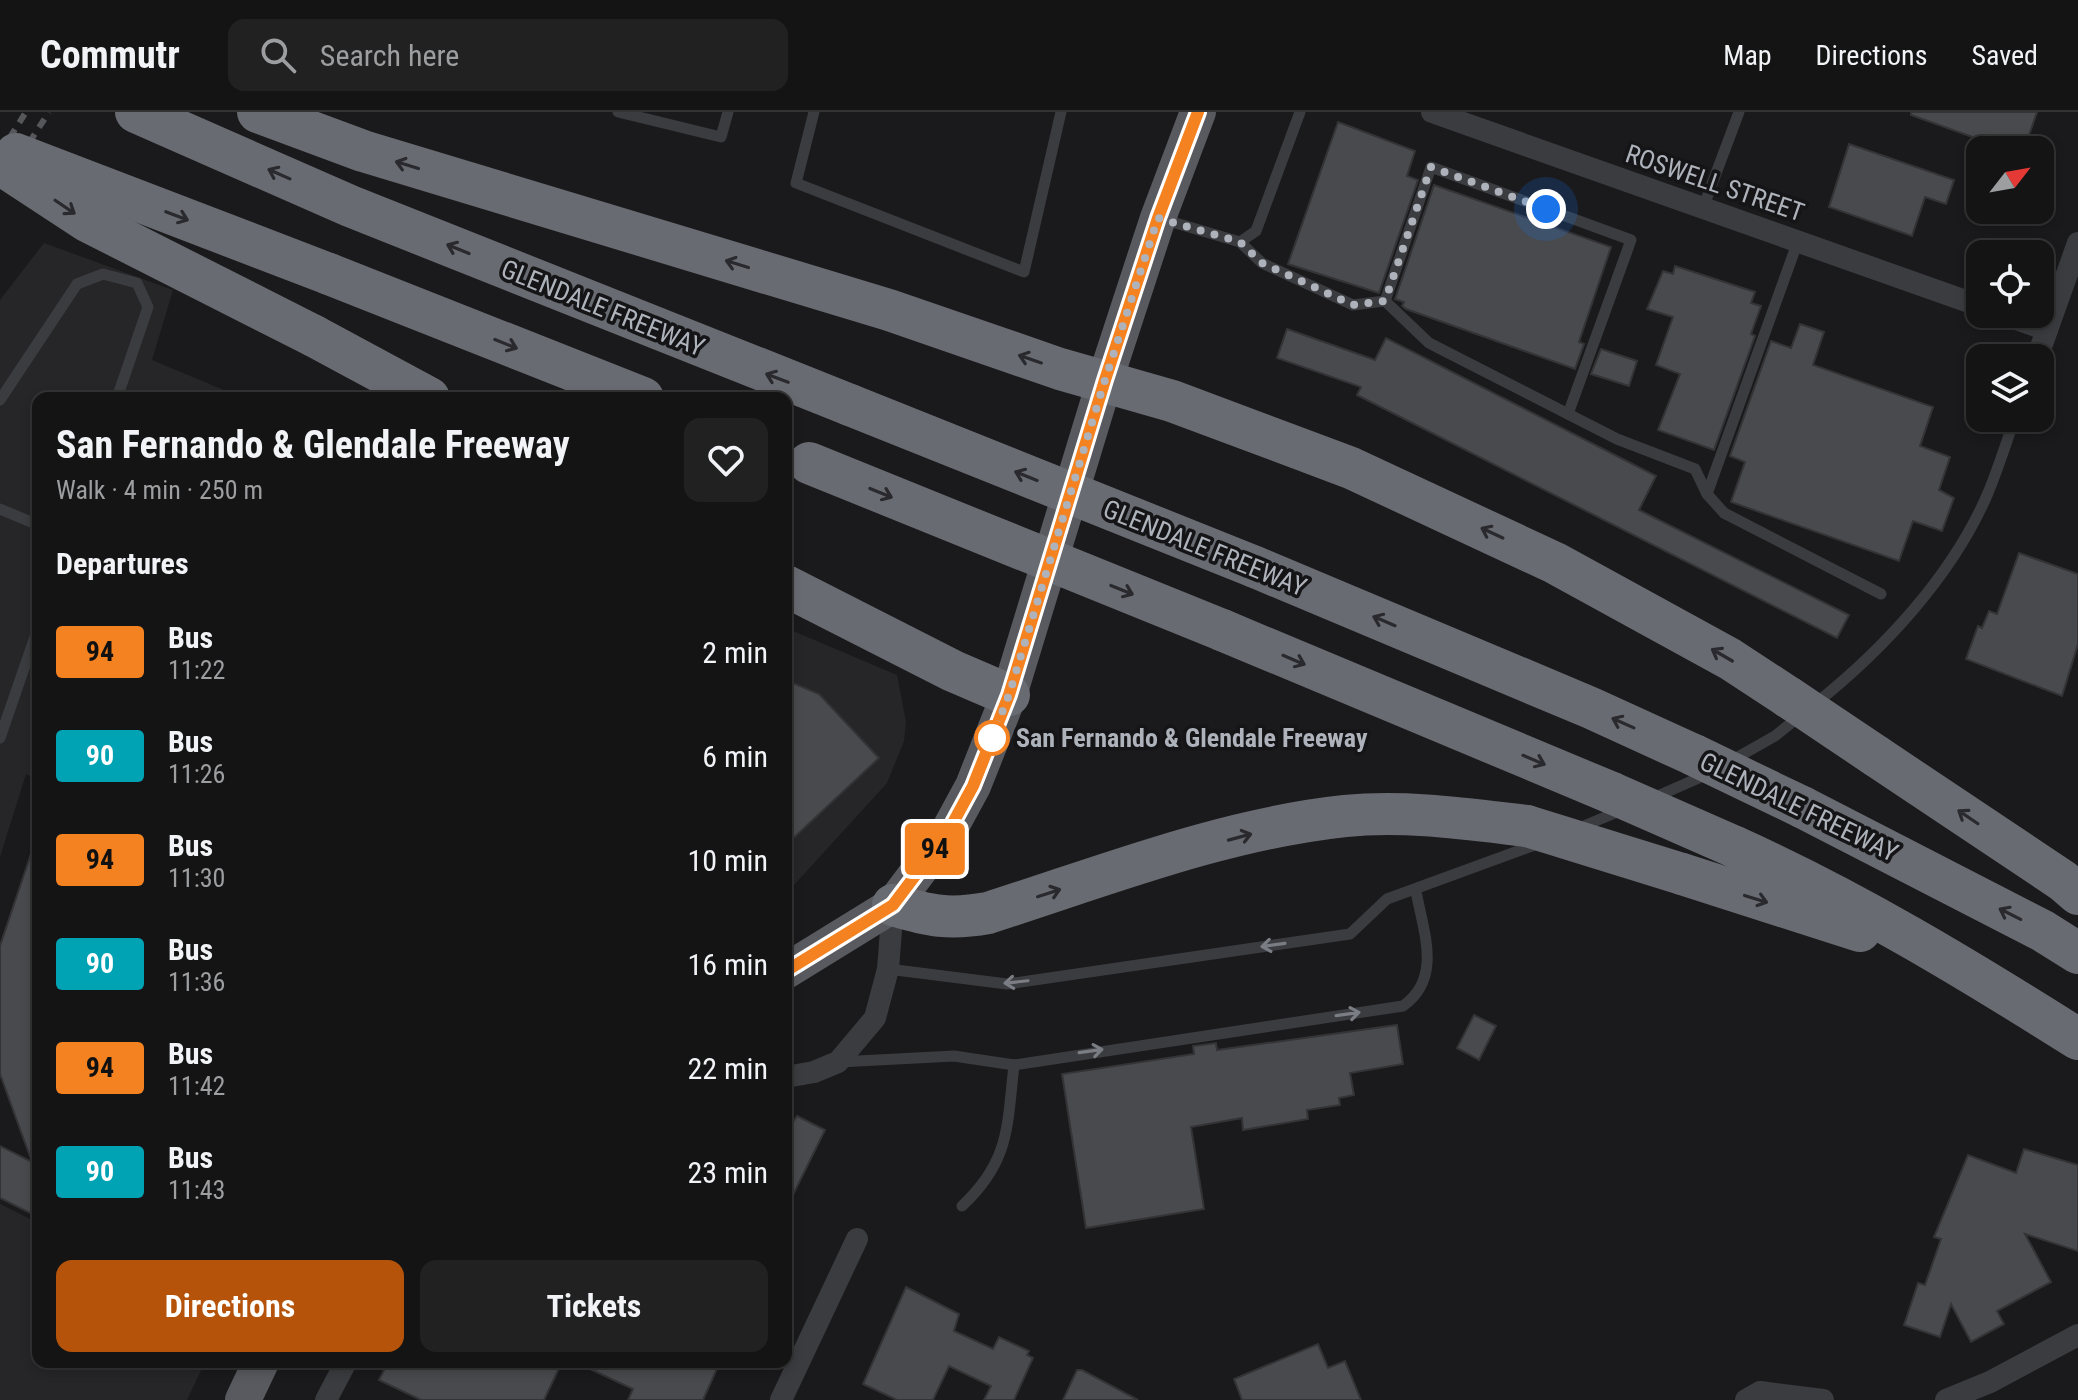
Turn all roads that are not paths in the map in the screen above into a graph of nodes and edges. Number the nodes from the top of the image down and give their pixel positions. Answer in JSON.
{"nodes":[{"id":1,"x":136,"y":112,"type":"edge"},
{"id":2,"x":258,"y":112,"type":"edge"},
{"id":3,"x":618,"y":112,"type":"edge"},
{"id":4,"x":728,"y":112,"type":"edge"},
{"id":5,"x":814,"y":112,"type":"edge"},
{"id":6,"x":1061,"y":112,"type":"edge"},
{"id":7,"x":1198,"y":112,"type":"edge"},
{"id":8,"x":1300,"y":112,"type":"edge"},
{"id":9,"x":1432,"y":112,"type":"edge"},
{"id":10,"x":1739,"y":112,"type":"edge"},
{"id":11,"x":0,"y":148,"type":"edge"},
{"id":12,"x":0,"y":164,"type":"edge"},
{"id":13,"x":1703,"y":208,"type":"junction"},
{"id":14,"x":1158,"y":218,"type":"junction"},
{"id":15,"x":1798,"y":241,"type":"junction"},
{"id":16,"x":1240,"y":242,"type":"junction"},
{"id":17,"x":2078,"y":243,"type":"edge"},
{"id":18,"x":1385,"y":301,"type":"junction"},
{"id":19,"x":1966,"y":301,"type":"edge"},
{"id":20,"x":2041,"y":328,"type":"edge"},
{"id":21,"x":2047,"y":330,"type":"junction"},
{"id":22,"x":2042,"y":344,"type":"edge"},
{"id":23,"x":1105,"y":380,"type":"junction"},
{"id":24,"x":119,"y":392,"type":"edge"},
{"id":25,"x":418,"y":392,"type":"edge"},
{"id":26,"x":628,"y":392,"type":"edge"},
{"id":27,"x":0,"y":400,"type":"edge"},
{"id":28,"x":1568,"y":414,"type":"junction"},
{"id":29,"x":2010,"y":432,"type":"edge"},
{"id":30,"x":797,"y":459,"type":"edge"},
{"id":31,"x":1707,"y":494,"type":"junction"},
{"id":32,"x":0,"y":509,"type":"edge"},
{"id":33,"x":32,"y":522,"type":"edge"},
{"id":34,"x":792,"y":589,"type":"edge"},
{"id":35,"x":1881,"y":594,"type":"dead end"},
{"id":36,"x":32,"y":645,"type":"edge"},
{"id":37,"x":1009,"y":695,"type":"junction"},
{"id":38,"x":0,"y":738,"type":"edge"},
{"id":39,"x":1416,"y":891,"type":"junction"},
{"id":40,"x":2078,"y":894,"type":"edge"},
{"id":41,"x":893,"y":905,"type":"junction"},
{"id":42,"x":2078,"y":953,"type":"edge"},
{"id":43,"x":1952,"y":959,"type":"junction"},
{"id":44,"x":792,"y":967,"type":"edge"},
{"id":45,"x":888,"y":969,"type":"junction"},
{"id":46,"x":2078,"y":1039,"type":"edge"},
{"id":47,"x":838,"y":1062,"type":"junction"},
{"id":48,"x":1014,"y":1065,"type":"junction"},
{"id":49,"x":792,"y":1076,"type":"edge"},
{"id":50,"x":962,"y":1206,"type":"dead end"},
{"id":51,"x":857,"y":1239,"type":"dead end"},
{"id":52,"x":2078,"y":1335,"type":"edge"},
{"id":53,"x":258,"y":1368,"type":"edge"},
{"id":54,"x":343,"y":1368,"type":"edge"},
{"id":55,"x":243,"y":1400,"type":"edge"},
{"id":56,"x":326,"y":1400,"type":"edge"},
{"id":57,"x":781,"y":1400,"type":"edge"},
{"id":58,"x":1746,"y":1400,"type":"edge"},
{"id":59,"x":1823,"y":1400,"type":"edge"},
{"id":60,"x":1946,"y":1400,"type":"edge"}],
"edges":[{"from":42,"to":1,"type":"highway","name":"GLENDALE FREEWAY","one_way":true,"bridge":true},
{"from":23,"to":2,"type":"highway","one_way":true},
{"from":3,"to":4,"type":"lane"},
{"from":5,"to":6,"type":"lane"},
{"from":7,"to":14,"type":"main road"},
{"from":8,"to":16,"type":"lane"},
{"from":9,"to":13,"type":"street","name":"ROSWELL STREET"},
{"from":10,"to":13,"type":"lane"},
{"from":11,"to":26,"type":"highway","one_way":true,"bridge":true},
{"from":12,"to":25,"type":"highway","one_way":true,"bridge":true},
{"from":13,"to":15,"type":"street","name":"ROSWELL STREET"},
{"from":14,"to":16,"type":"lane"},
{"from":14,"to":23,"type":"main road"},
{"from":15,"to":19,"type":"street","name":"ROSWELL STREET"},
{"from":15,"to":31,"type":"lane"},
{"from":16,"to":18,"type":"lane"},
{"from":17,"to":21,"type":"street"},
{"from":18,"to":28,"type":"lane"},
{"from":18,"to":28,"type":"lane"},
{"from":20,"to":21,"type":"street"},
{"from":21,"to":22,"type":"street"},
{"from":23,"to":37,"type":"main road"},
{"from":40,"to":23,"type":"highway","one_way":true,"bridge":true},
{"from":24,"to":27,"type":"lane"},
{"from":28,"to":31,"type":"lane"},
{"from":29,"to":39,"type":"lane"},
{"from":30,"to":43,"type":"highway","one_way":true,"bridge":true},
{"from":31,"to":35,"type":"lane"},
{"from":32,"to":33,"type":"lane"},
{"from":34,"to":37,"type":"highway"},
{"from":36,"to":38,"type":"lane"},
{"from":37,"to":41,"type":"main road"},
{"from":39,"to":45,"type":"lane","one_way":true},
{"from":48,"to":39,"type":"lane","one_way":true},
{"from":41,"to":43,"type":"highway","one_way":true,"bridge":true},
{"from":41,"to":44,"type":"main road"},
{"from":41,"to":45,"type":"street"},
{"from":43,"to":46,"type":"highway"},
{"from":45,"to":47,"type":"street"},
{"from":47,"to":48,"type":"lane"},
{"from":47,"to":49,"type":"street"},
{"from":48,"to":50,"type":"lane"},
{"from":51,"to":57,"type":"street"},
{"from":52,"to":60,"type":"street"},
{"from":53,"to":55,"type":"main road"},
{"from":54,"to":56,"type":"street"},
{"from":58,"to":59,"type":"street"}]}
